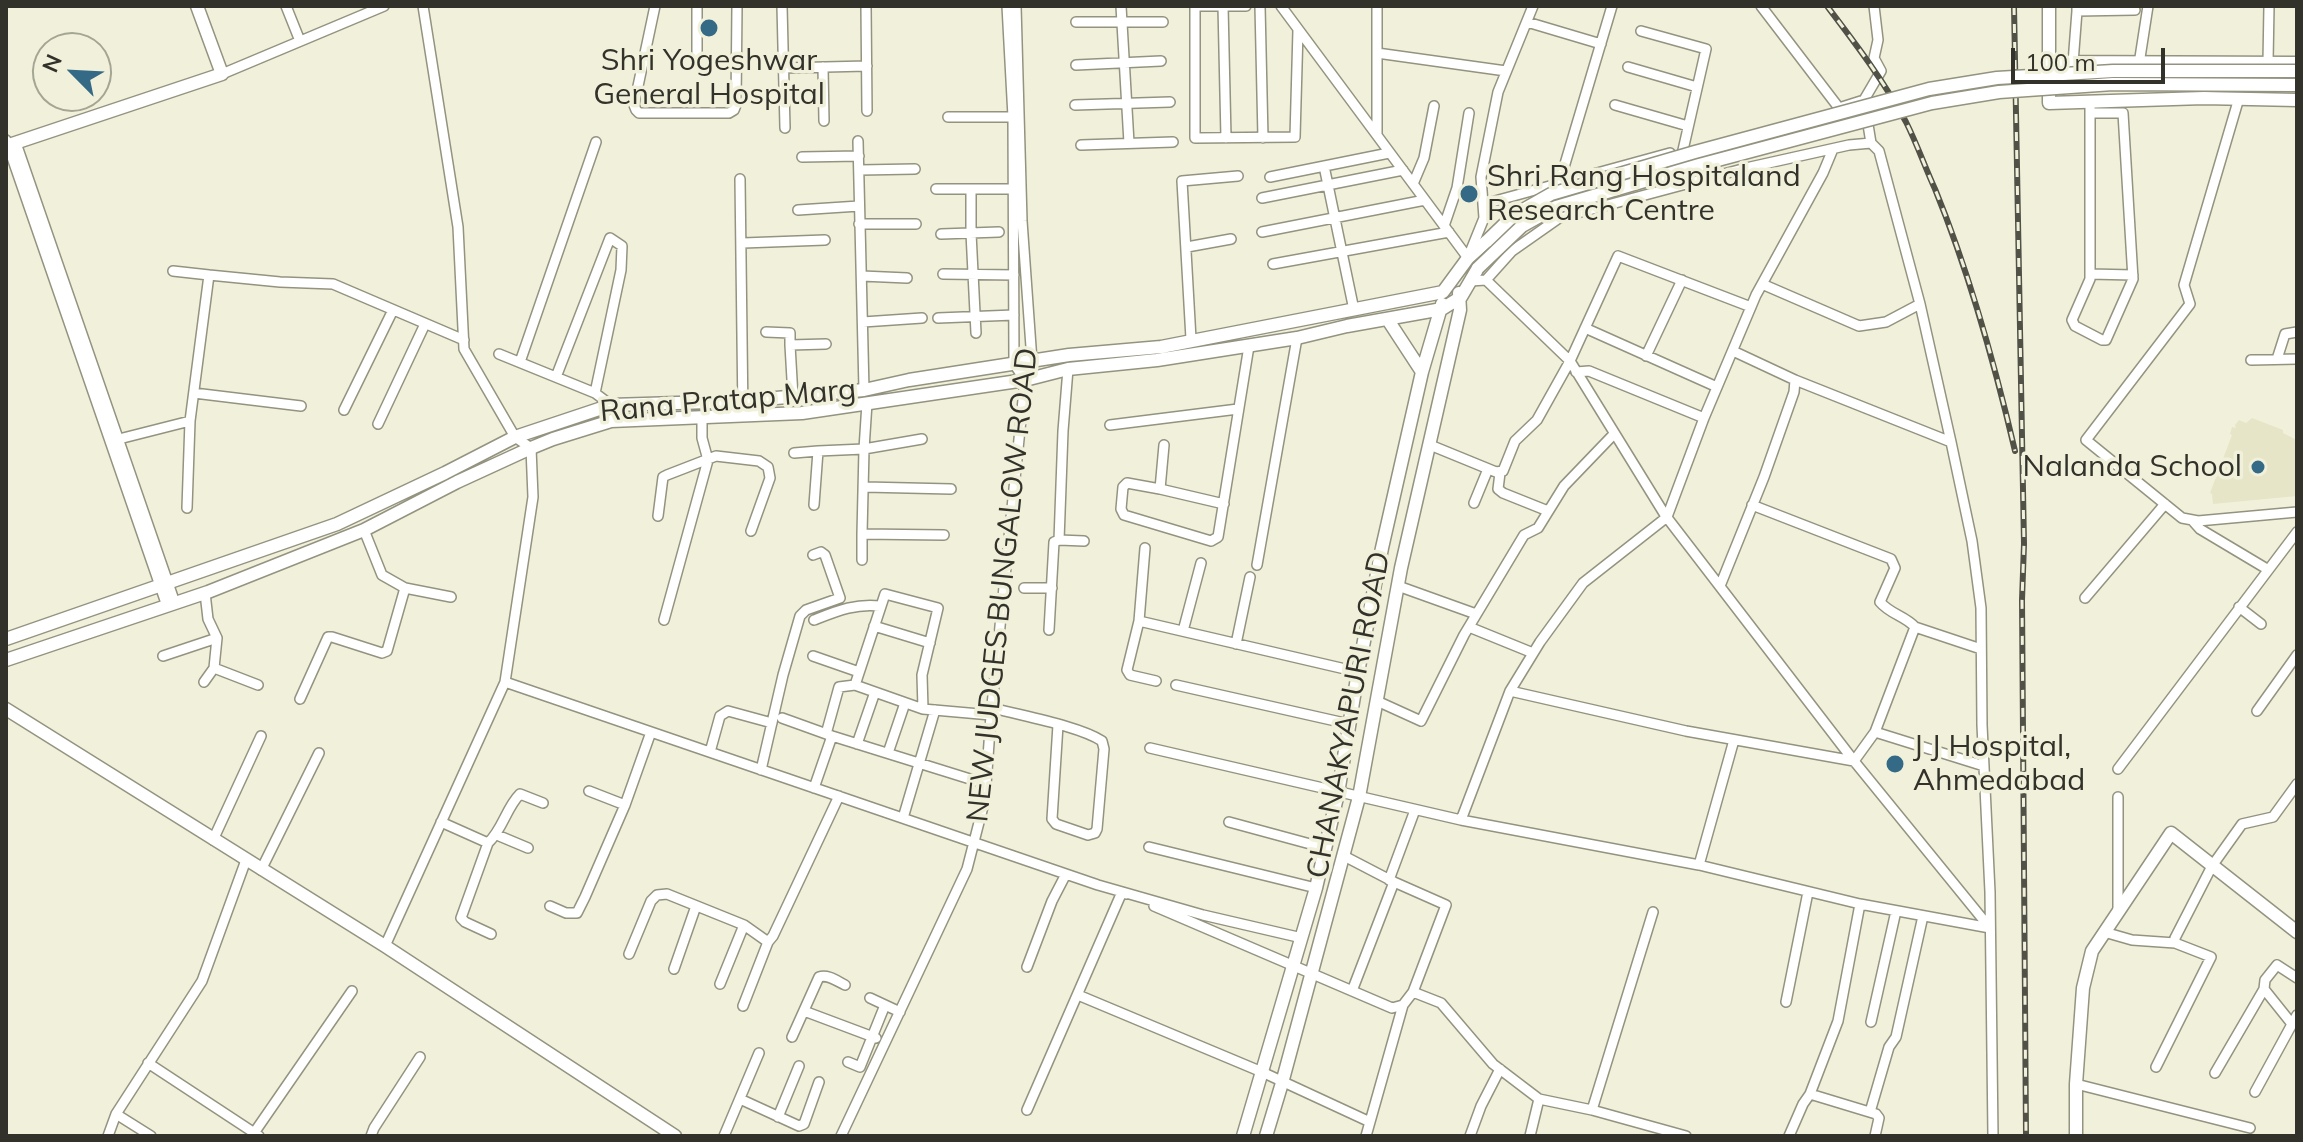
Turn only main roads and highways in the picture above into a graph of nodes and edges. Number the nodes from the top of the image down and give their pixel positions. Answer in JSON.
{"nodes":[{"id":1,"x":197,"y":6,"type":"edge"},
{"id":2,"x":2049,"y":6,"type":"edge"},
{"id":3,"x":2049,"y":62,"type":"junction"},
{"id":4,"x":2297,"y":63,"type":"edge"},
{"id":5,"x":2297,"y":71,"type":"edge"},
{"id":6,"x":2297,"y":85,"type":"edge"},
{"id":7,"x":2297,"y":100,"type":"edge"},
{"id":8,"x":9,"y":144,"type":"edge"},
{"id":9,"x":1473,"y":263,"type":"junction"},
{"id":10,"x":1453,"y":279,"type":"junction"},
{"id":11,"x":1443,"y":292,"type":"junction"},
{"id":12,"x":1461,"y":297,"type":"junction"},
{"id":13,"x":1442,"y":309,"type":"junction"},
{"id":14,"x":1388,"y":320,"type":"junction"},
{"id":15,"x":1422,"y":372,"type":"junction"},
{"id":16,"x":866,"y":397,"type":"junction"},
{"id":17,"x":1367,"y":623,"type":"junction"},
{"id":18,"x":1390,"y":627,"type":"junction"},
{"id":19,"x":6,"y":639,"type":"edge"},
{"id":20,"x":6,"y":660,"type":"edge"},
{"id":21,"x":6,"y":709,"type":"edge"},
{"id":22,"x":2297,"y":932,"type":"edge"},
{"id":23,"x":675,"y":1136,"type":"edge"},
{"id":24,"x":1243,"y":1136,"type":"edge"},
{"id":25,"x":1266,"y":1136,"type":"edge"},
{"id":26,"x":2076,"y":1136,"type":"edge"}],
"edges":[{"from":1,"to":8,"type":"main road"},
{"from":2,"to":3,"type":"main road"},
{"from":3,"to":4,"type":"main road"},
{"from":3,"to":7,"type":"main road"},
{"from":5,"to":9,"type":"main road","bridge":true},
{"from":6,"to":9,"type":"main road","bridge":true},
{"from":9,"to":10,"type":"main road"},
{"from":9,"to":12,"type":"main road","name":"Rana Pratap Marg"},
{"from":10,"to":11,"type":"main road"},
{"from":10,"to":12,"type":"main road"},
{"from":11,"to":13,"type":"main road","name":"CHANAKYAPURI ROAD"},
{"from":11,"to":16,"type":"main road","name":"Rana Pratap Marg"},
{"from":12,"to":13,"type":"main road","name":"Rana Pratap Marg"},
{"from":12,"to":18,"type":"main road"},
{"from":13,"to":14,"type":"main road","name":"Rana Pratap Marg"},
{"from":13,"to":15,"type":"main road","name":"CHANAKYAPURI ROAD"},
{"from":14,"to":15,"type":"main road"},
{"from":14,"to":16,"type":"main road","name":"Rana Pratap Marg"},
{"from":15,"to":17,"type":"main road","name":"CHANAKYAPURI ROAD"},
{"from":16,"to":19,"type":"main road","name":"Rana Pratap Marg"},
{"from":16,"to":20,"type":"main road","name":"Rana Pratap Marg"},
{"from":17,"to":18,"type":"main road"},
{"from":17,"to":24,"type":"main road","name":"CHANAKYAPURI ROAD"},
{"from":18,"to":25,"type":"main road"},
{"from":21,"to":23,"type":"main road"},
{"from":22,"to":26,"type":"main road"}]}
